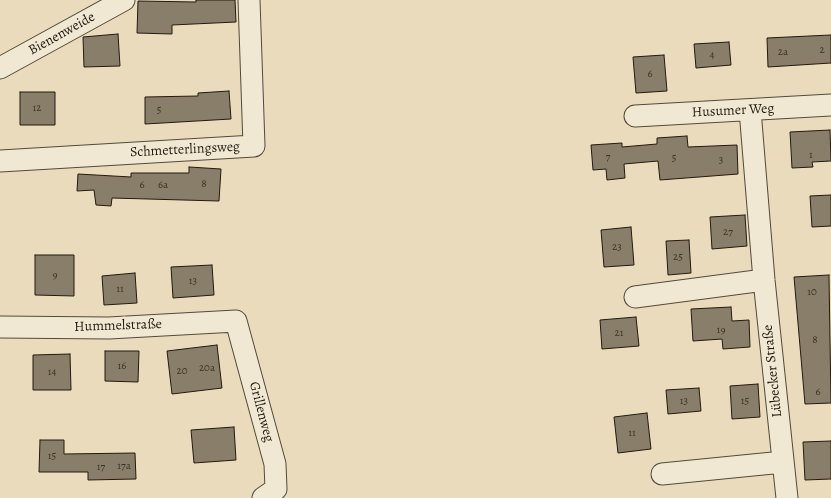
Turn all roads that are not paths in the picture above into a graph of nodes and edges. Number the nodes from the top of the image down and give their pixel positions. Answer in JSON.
{"nodes":[{"id":1,"x":124,"y":0,"type":"edge"},
{"id":2,"x":249,"y":0,"type":"edge"},
{"id":3,"x":0,"y":68,"type":"edge"},
{"id":4,"x":831,"y":105,"type":"edge"},
{"id":5,"x":750,"y":110,"type":"junction"},
{"id":6,"x":635,"y":116,"type":"dead end"},
{"id":7,"x":0,"y":161,"type":"edge"},
{"id":8,"x":764,"y":280,"type":"junction"},
{"id":9,"x":634,"y":298,"type":"dead end"},
{"id":10,"x":236,"y":321,"type":"joint"},
{"id":11,"x":0,"y":327,"type":"edge"},
{"id":12,"x":783,"y":462,"type":"junction"},
{"id":13,"x":662,"y":474,"type":"dead end"},
{"id":14,"x":263,"y":498,"type":"edge"},
{"id":15,"x":787,"y":498,"type":"edge"}],
"edges":[{"from":1,"to":3,"type":"street","name":"Bienenweide"},
{"from":2,"to":7,"type":"street","name":"Schmetterlingsweg"},
{"from":4,"to":5,"type":"street","name":"Husumer Weg"},
{"from":5,"to":6,"type":"street","name":"Husumer Weg"},
{"from":5,"to":8,"type":"street","name":"Lübecker Straße"},
{"from":8,"to":9,"type":"street"},
{"from":8,"to":12,"type":"street","name":"Lübecker Straße"},
{"from":10,"to":11,"type":"street","name":"Hummelstraße"},
{"from":10,"to":14,"type":"street","name":"Grillenweg"},
{"from":12,"to":13,"type":"street"},
{"from":12,"to":15,"type":"street","name":"Lübecker Straße"}]}
